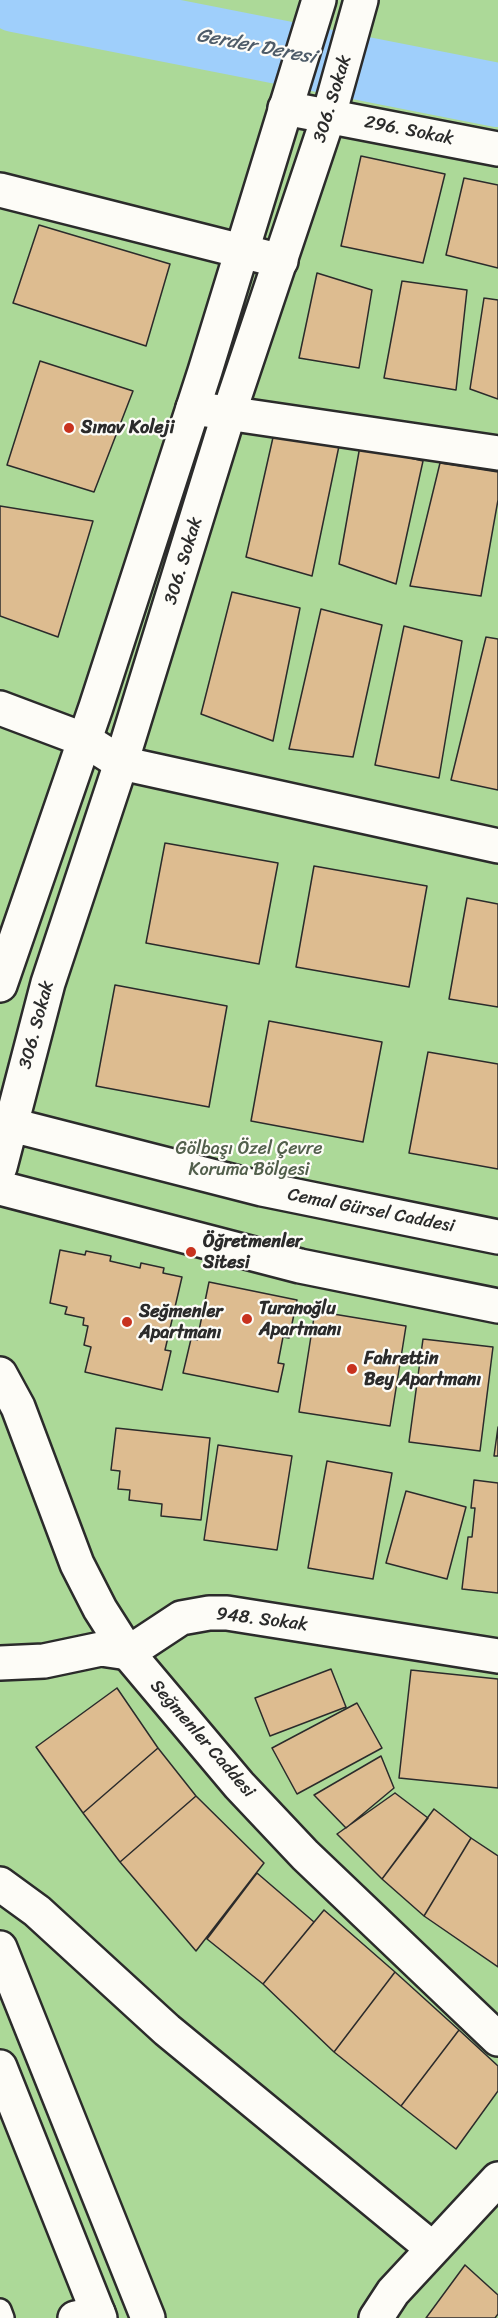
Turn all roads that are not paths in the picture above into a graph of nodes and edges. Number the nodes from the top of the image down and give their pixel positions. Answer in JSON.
{"nodes":[{"id":1,"x":319,"y":0,"type":"edge"},
{"id":2,"x":362,"y":0,"type":"edge"},
{"id":3,"x":290,"y":94,"type":"junction"},
{"id":4,"x":333,"y":100,"type":"junction"},
{"id":5,"x":498,"y":148,"type":"edge"},
{"id":6,"x":0,"y":190,"type":"edge"},
{"id":7,"x":242,"y":250,"type":"junction"},
{"id":8,"x":281,"y":261,"type":"junction"},
{"id":9,"x":193,"y":408,"type":"junction"},
{"id":10,"x":229,"y":413,"type":"junction"},
{"id":11,"x":498,"y":453,"type":"edge"},
{"id":12,"x":0,"y":708,"type":"edge"},
{"id":13,"x":85,"y":740,"type":"junction"},
{"id":14,"x":121,"y":763,"type":"junction"},
{"id":15,"x":498,"y":846,"type":"edge"},
{"id":16,"x":0,"y":985,"type":"edge"},
{"id":17,"x":5,"y":1123,"type":"edge"},
{"id":18,"x":0,"y":1167,"type":"edge"},
{"id":19,"x":0,"y":1188,"type":"edge"},
{"id":20,"x":498,"y":1237,"type":"edge"},
{"id":21,"x":498,"y":1306,"type":"edge"},
{"id":22,"x":0,"y":1374,"type":"edge"},
{"id":23,"x":128,"y":1653,"type":"junction"},
{"id":24,"x":498,"y":1656,"type":"edge"},
{"id":25,"x":0,"y":1663,"type":"edge"},
{"id":26,"x":0,"y":1884,"type":"edge"},
{"id":27,"x":0,"y":1948,"type":"edge"},
{"id":28,"x":498,"y":2039,"type":"edge"},
{"id":29,"x":0,"y":2067,"type":"edge"},
{"id":30,"x":498,"y":2179,"type":"edge"},
{"id":31,"x":433,"y":2249,"type":"junction"},
{"id":32,"x":0,"y":2310,"type":"edge"},
{"id":33,"x":91,"y":2316,"type":"edge"},
{"id":34,"x":3,"y":2318,"type":"edge"},
{"id":35,"x":148,"y":2318,"type":"edge"},
{"id":36,"x":376,"y":2318,"type":"edge"}],
"edges":[{"from":1,"to":3,"type":"street"},
{"from":2,"to":4,"type":"street","name":"306. Sokak"},
{"from":3,"to":4,"type":"street","name":"296. Sokak"},
{"from":3,"to":7,"type":"street"},
{"from":4,"to":5,"type":"street","name":"296. Sokak"},
{"from":4,"to":8,"type":"street","name":"306. Sokak"},
{"from":6,"to":7,"type":"street"},
{"from":7,"to":8,"type":"street"},
{"from":7,"to":9,"type":"street"},
{"from":8,"to":10,"type":"street","name":"306. Sokak"},
{"from":9,"to":10,"type":"street"},
{"from":9,"to":13,"type":"street"},
{"from":10,"to":11,"type":"street"},
{"from":10,"to":14,"type":"street","name":"306. Sokak"},
{"from":12,"to":13,"type":"street"},
{"from":13,"to":14,"type":"street"},
{"from":13,"to":16,"type":"street"},
{"from":14,"to":15,"type":"street"},
{"from":14,"to":17,"type":"street","name":"306. Sokak"},
{"from":17,"to":18,"type":"street","name":"306. Sokak"},
{"from":17,"to":20,"type":"street","name":"Cemal Gürsel Caddesi"},
{"from":19,"to":21,"type":"street"},
{"from":22,"to":23,"type":"street","name":"Seğmenler Caddesi"},
{"from":23,"to":24,"type":"street","name":"948. Sokak"},
{"from":23,"to":25,"type":"street"},
{"from":23,"to":28,"type":"street","name":"Seğmenler Caddesi"},
{"from":26,"to":31,"type":"street"},
{"from":27,"to":35,"type":"street"},
{"from":29,"to":33,"type":"street"},
{"from":30,"to":31,"type":"street"},
{"from":31,"to":36,"type":"street"},
{"from":32,"to":34,"type":"lane"}]}
